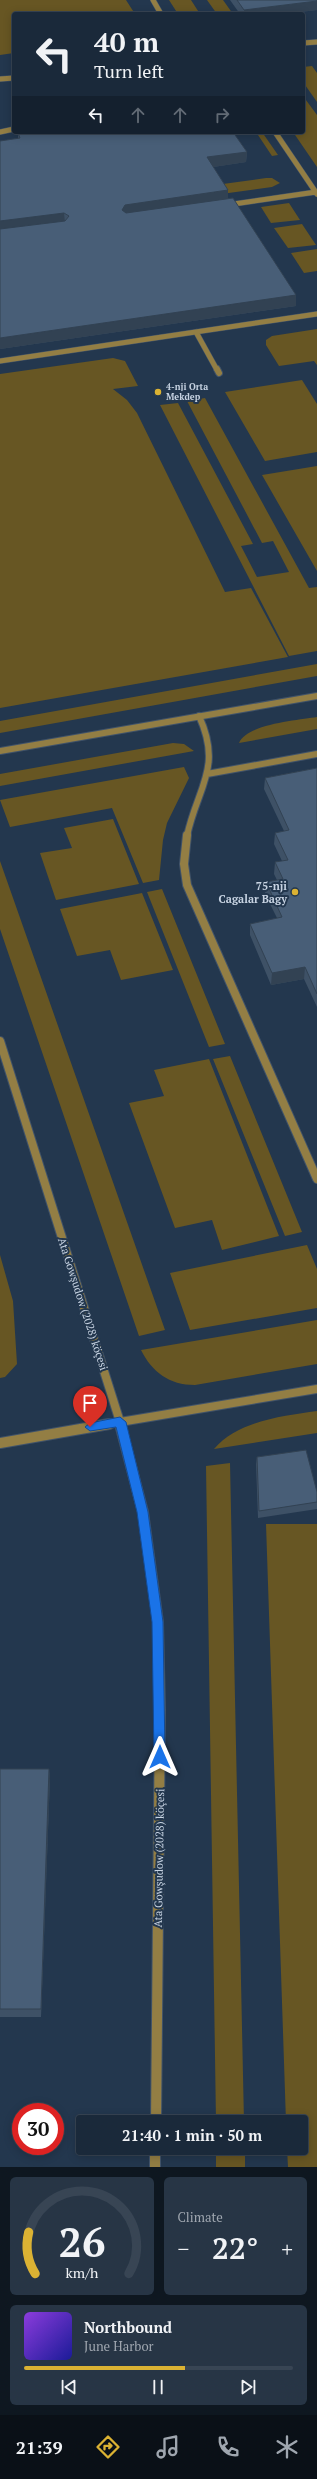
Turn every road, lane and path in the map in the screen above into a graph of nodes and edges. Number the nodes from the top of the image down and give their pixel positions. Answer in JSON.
{"nodes":[{"id":1,"x":153,"y":0,"type":"edge"},
{"id":2,"x":160,"y":12,"type":"edge"},
{"id":3,"x":317,"y":42,"type":"edge"},
{"id":4,"x":305,"y":43,"type":"edge"},
{"id":5,"x":12,"y":78,"type":"edge"},
{"id":6,"x":0,"y":79,"type":"edge"},
{"id":7,"x":12,"y":129,"type":"edge"},
{"id":8,"x":0,"y":132,"type":"edge"},
{"id":9,"x":276,"y":134,"type":"edge"},
{"id":10,"x":316,"y":193,"type":"edge"},
{"id":11,"x":221,"y":206,"type":"edge"},
{"id":12,"x":317,"y":314,"type":"edge"},
{"id":13,"x":196,"y":332,"type":"junction"},
{"id":14,"x":0,"y":361,"type":"edge"},
{"id":15,"x":219,"y":373,"type":"dead end"},
{"id":16,"x":317,"y":696,"type":"edge"},
{"id":17,"x":200,"y":716,"type":"junction"},
{"id":18,"x":0,"y":751,"type":"edge"},
{"id":19,"x":317,"y":754,"type":"edge"},
{"id":20,"x":207,"y":774,"type":"junction"},
{"id":21,"x":0,"y":1041,"type":"edge"},
{"id":22,"x":317,"y":1179,"type":"edge"},
{"id":23,"x":317,"y":1389,"type":"edge"},
{"id":24,"x":120,"y":1422,"type":"junction"},
{"id":25,"x":0,"y":1443,"type":"edge"},
{"id":26,"x":156,"y":2115,"type":"edge"},
{"id":27,"x":155,"y":2155,"type":"edge"},
{"id":28,"x":155,"y":2167,"type":"edge"}],
"edges":[{"from":1,"to":2,"type":"street"},
{"from":3,"to":4,"type":"street"},
{"from":5,"to":6,"type":"street"},
{"from":7,"to":8,"type":"street"},
{"from":9,"to":10,"type":"street"},
{"from":10,"to":11,"type":"street"},
{"from":12,"to":13,"type":"street"},
{"from":13,"to":14,"type":"street"},
{"from":13,"to":15,"type":"street"},
{"from":16,"to":17,"type":"street"},
{"from":17,"to":18,"type":"street"},
{"from":17,"to":20,"type":"street"},
{"from":19,"to":20,"type":"street"},
{"from":20,"to":22,"type":"street"},
{"from":21,"to":24,"type":"street","name":"Ata Gowşudow (2028) köçesi"},
{"from":23,"to":24,"type":"street"},
{"from":24,"to":25,"type":"street"},
{"from":24,"to":26,"type":"street","name":"Ata Gowşudow (2028) köçesi"},
{"from":27,"to":28,"type":"street"}]}
